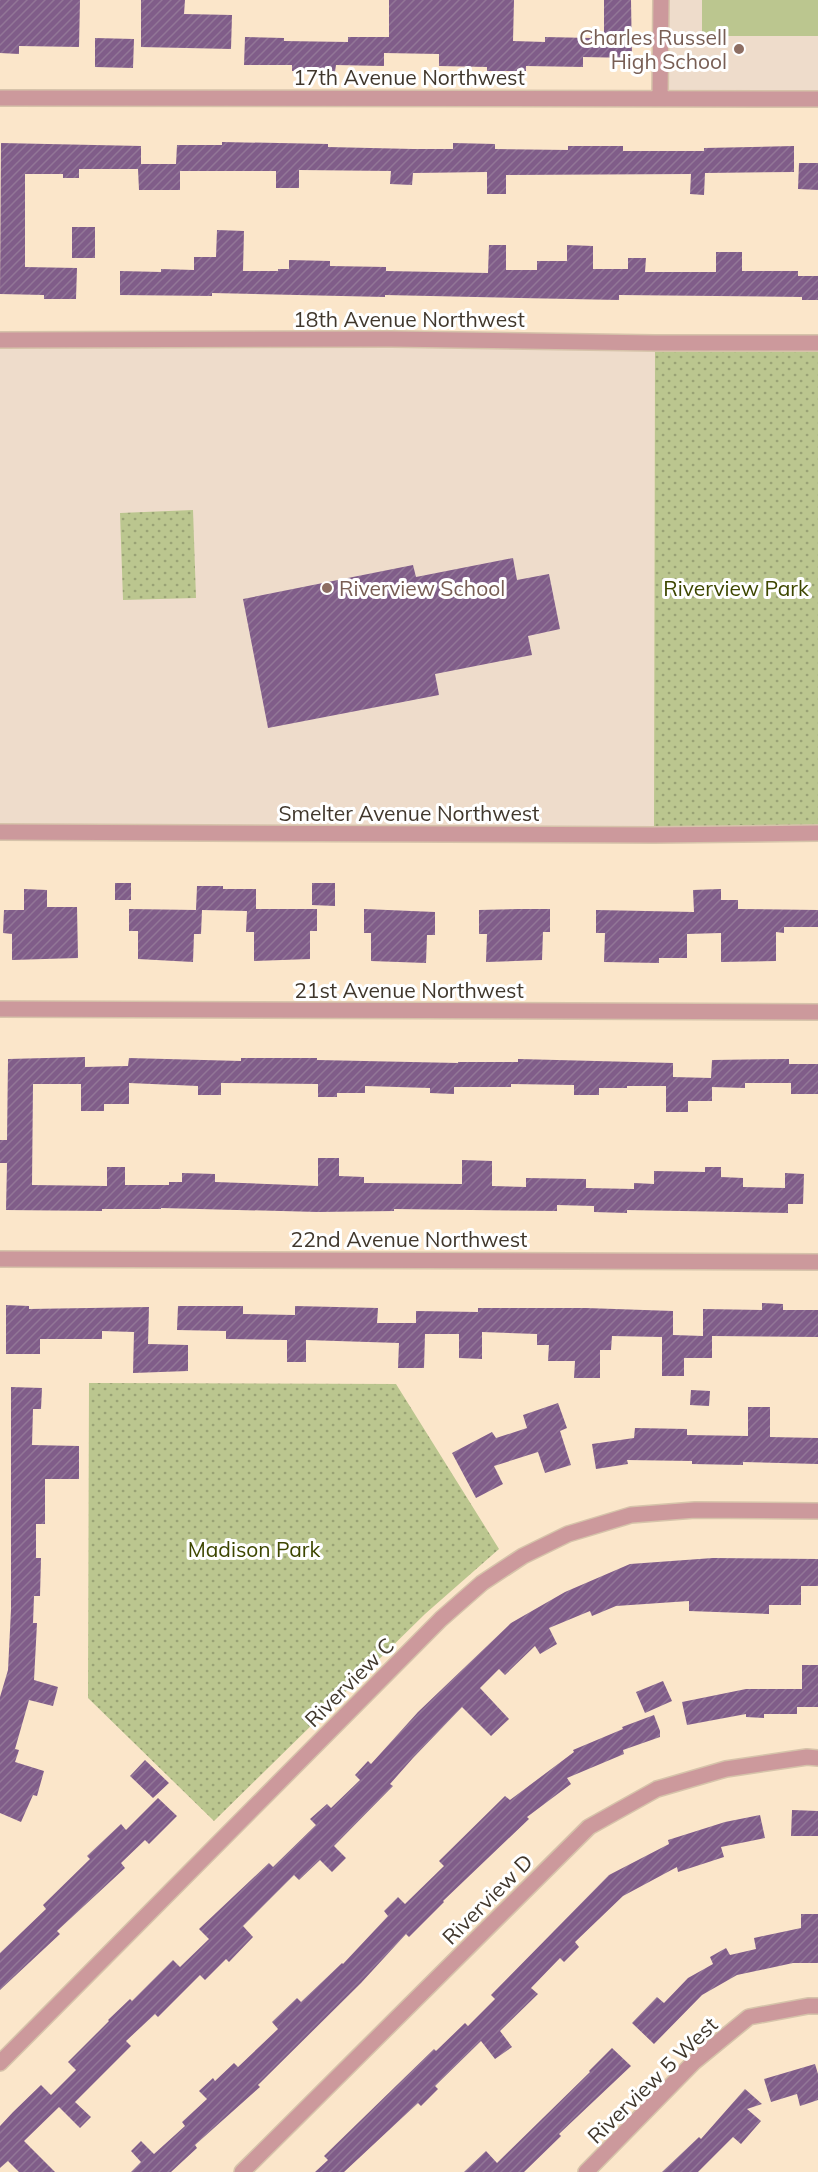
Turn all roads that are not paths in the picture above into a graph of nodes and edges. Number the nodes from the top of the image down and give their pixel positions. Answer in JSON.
{"nodes":[{"id":1,"x":661,"y":0,"type":"edge"},
{"id":2,"x":0,"y":98,"type":"edge"},
{"id":3,"x":660,"y":98,"type":"junction"},
{"id":4,"x":818,"y":99,"type":"edge"},
{"id":5,"x":0,"y":340,"type":"edge"},
{"id":6,"x":818,"y":343,"type":"edge"},
{"id":7,"x":0,"y":832,"type":"edge"},
{"id":8,"x":818,"y":833,"type":"edge"},
{"id":9,"x":0,"y":1009,"type":"edge"},
{"id":10,"x":818,"y":1012,"type":"edge"},
{"id":11,"x":0,"y":1259,"type":"edge"},
{"id":12,"x":818,"y":1262,"type":"edge"},
{"id":13,"x":818,"y":1511,"type":"edge"},
{"id":14,"x":818,"y":1758,"type":"edge"},
{"id":15,"x":818,"y":2006,"type":"edge"},
{"id":16,"x":0,"y":2063,"type":"edge"},
{"id":17,"x":242,"y":2172,"type":"edge"},
{"id":18,"x":586,"y":2172,"type":"edge"}],
"edges":[{"from":1,"to":3,"type":"street"},
{"from":2,"to":3,"type":"street","name":"17th Avenue Northwest"},
{"from":3,"to":4,"type":"street","name":"17th Avenue Northwest"},
{"from":5,"to":6,"type":"street","name":"18th Avenue Northwest"},
{"from":7,"to":8,"type":"street","name":"Smelter Avenue Northwest"},
{"from":9,"to":10,"type":"street","name":"21st Avenue Northwest"},
{"from":11,"to":12,"type":"street","name":"22nd Avenue Northwest"},
{"from":13,"to":16,"type":"street","name":"Riverview C"},
{"from":14,"to":17,"type":"street","name":"Riverview D"},
{"from":15,"to":18,"type":"street","name":"Riverview 5 West"}]}
